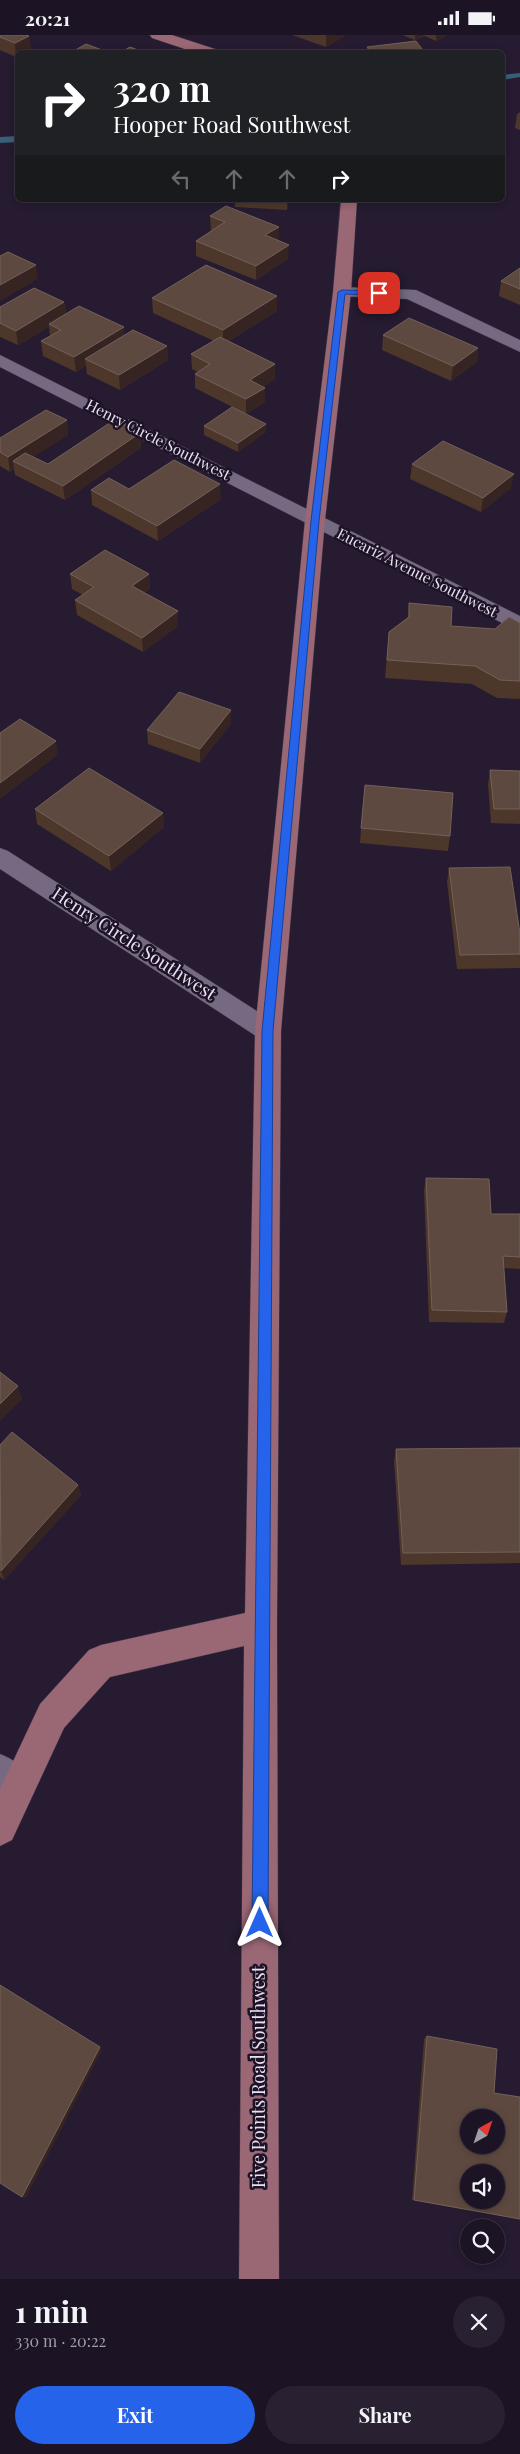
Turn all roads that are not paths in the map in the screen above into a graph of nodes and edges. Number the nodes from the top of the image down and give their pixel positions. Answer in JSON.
{"nodes":[{"id":1,"x":157,"y":35,"type":"edge"},
{"id":2,"x":204,"y":50,"type":"edge"},
{"id":3,"x":349,"y":202,"type":"edge"},
{"id":4,"x":342,"y":292,"type":"junction"},
{"id":5,"x":520,"y":347,"type":"edge"},
{"id":6,"x":0,"y":360,"type":"edge"},
{"id":7,"x":315,"y":521,"type":"junction"},
{"id":8,"x":520,"y":625,"type":"edge"},
{"id":9,"x":0,"y":857,"type":"edge"},
{"id":10,"x":268,"y":1031,"type":"junction"},
{"id":11,"x":261,"y":1626,"type":"junction"},
{"id":12,"x":9,"y":1779,"type":"edge"},
{"id":13,"x":0,"y":1828,"type":"edge"},
{"id":14,"x":259,"y":2279,"type":"edge"}],
"edges":[{"from":1,"to":2,"type":"main road"},
{"from":3,"to":4,"type":"main road","name":"Five Points Road Southwest"},
{"from":4,"to":5,"type":"street"},
{"from":4,"to":7,"type":"main road","name":"Five Points Road Southwest"},
{"from":6,"to":7,"type":"street","name":"Henry Circle Southwest"},
{"from":7,"to":8,"type":"street","name":"Eucariz Avenue Southwest"},
{"from":7,"to":10,"type":"main road","name":"Five Points Road Southwest"},
{"from":9,"to":10,"type":"street","name":"Henry Circle Southwest"},
{"from":10,"to":11,"type":"main road","name":"Five Points Road Southwest"},
{"from":11,"to":12,"type":"main road"},
{"from":11,"to":14,"type":"main road","name":"Five Points Road Southwest"},
{"from":12,"to":13,"type":"main road"}]}
